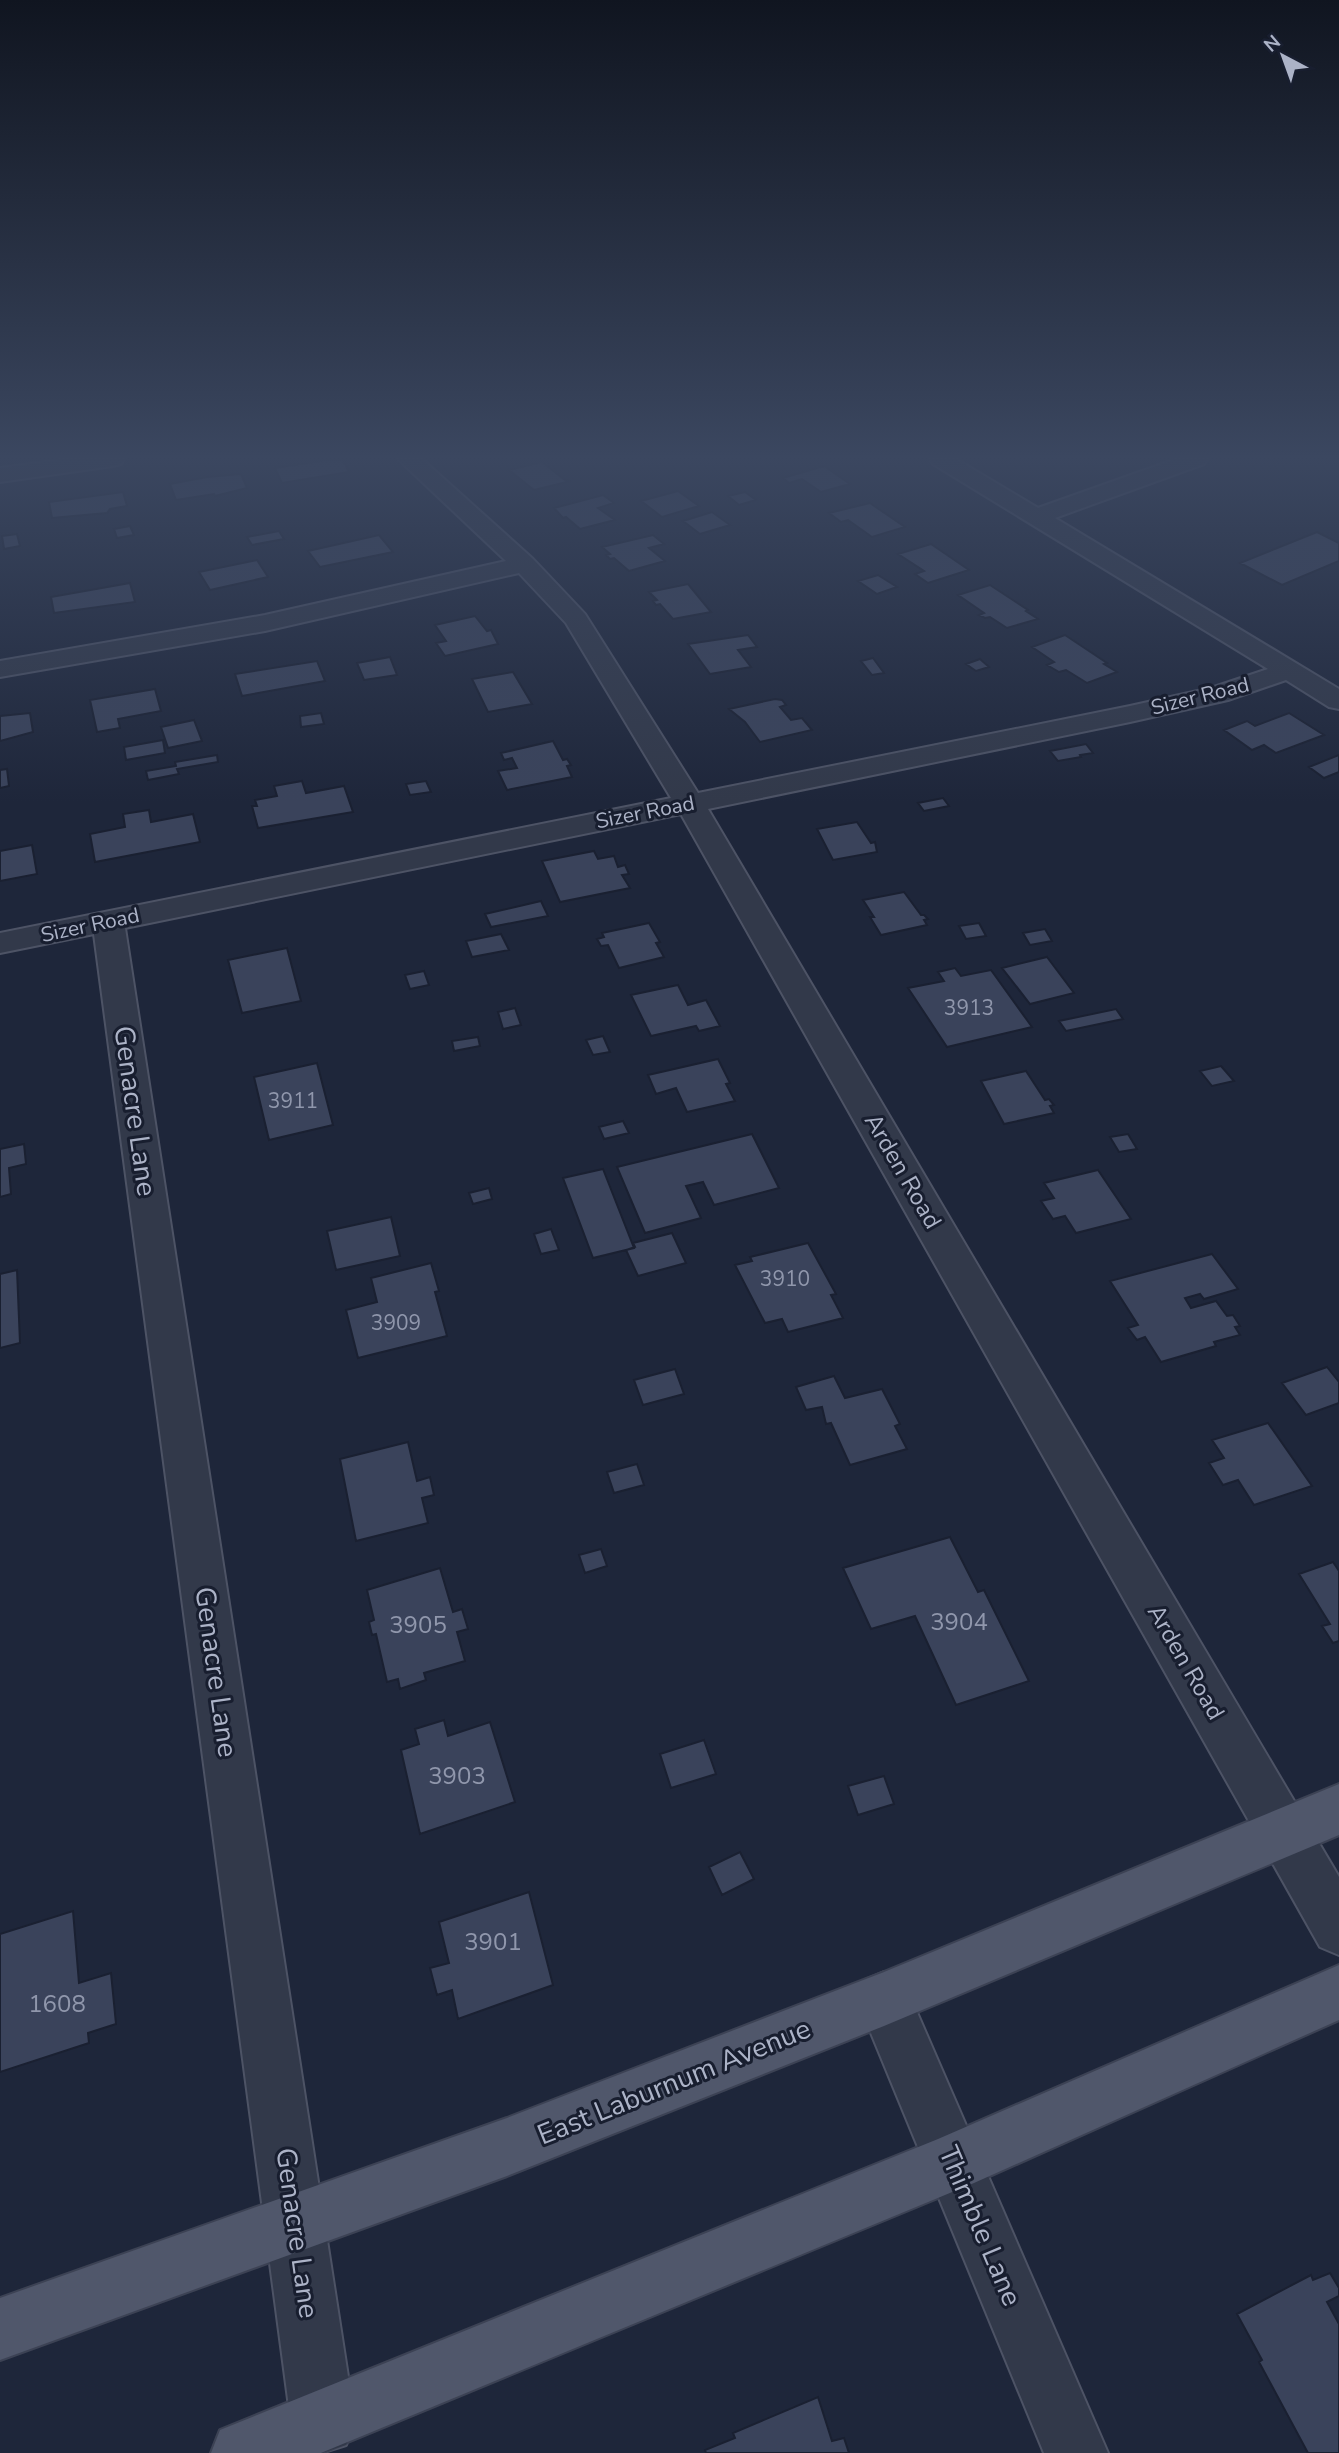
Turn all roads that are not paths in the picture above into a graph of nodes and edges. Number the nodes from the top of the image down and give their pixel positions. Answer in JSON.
{"nodes":[{"id":1,"x":482,"y":573,"type":"edge"},
{"id":2,"x":533,"y":573,"type":"edge"},
{"id":3,"x":1128,"y":573,"type":"edge"},
{"id":4,"x":0,"y":669,"type":"edge"},
{"id":5,"x":1288,"y":671,"type":"junction"},
{"id":6,"x":1339,"y":701,"type":"edge"},
{"id":7,"x":690,"y":804,"type":"junction"},
{"id":8,"x":108,"y":921,"type":"junction"},
{"id":9,"x":0,"y":943,"type":"edge"},
{"id":10,"x":1339,"y":1809,"type":"edge"},
{"id":11,"x":1284,"y":1832,"type":"junction"},
{"id":12,"x":1339,"y":1928,"type":"edge"},
{"id":13,"x":1339,"y":1992,"type":"edge"},
{"id":14,"x":884,"y":1999,"type":"junction"},
{"id":15,"x":953,"y":2162,"type":"junction"},
{"id":16,"x":296,"y":2224,"type":"junction"},
{"id":17,"x":0,"y":2329,"type":"edge"},
{"id":18,"x":323,"y":2422,"type":"junction"},
{"id":19,"x":243,"y":2453,"type":"edge"},
{"id":20,"x":1076,"y":2453,"type":"edge"}],
"edges":[{"from":1,"to":4,"type":"street"},
{"from":2,"to":7,"type":"street","name":"Arden Road"},
{"from":3,"to":5,"type":"street"},
{"from":5,"to":6,"type":"street"},
{"from":5,"to":7,"type":"street","name":"Sizer Road"},
{"from":7,"to":8,"type":"street","name":"Sizer Road"},
{"from":7,"to":11,"type":"street","name":"Arden Road"},
{"from":8,"to":9,"type":"street","name":"Sizer Road"},
{"from":8,"to":16,"type":"street","name":"Genacre Lane"},
{"from":10,"to":11,"type":"main road","name":"East Laburnum Avenue"},
{"from":11,"to":12,"type":"street","name":"Arden Road"},
{"from":11,"to":14,"type":"main road","name":"East Laburnum Avenue"},
{"from":13,"to":15,"type":"main road"},
{"from":14,"to":15,"type":"street","name":"Thimble Lane"},
{"from":14,"to":16,"type":"main road","name":"East Laburnum Avenue"},
{"from":15,"to":18,"type":"main road"},
{"from":15,"to":20,"type":"street","name":"Thimble Lane"},
{"from":16,"to":17,"type":"main road","name":"East Laburnum Avenue"},
{"from":16,"to":18,"type":"street","name":"Genacre Lane"},
{"from":18,"to":19,"type":"main road"}]}
